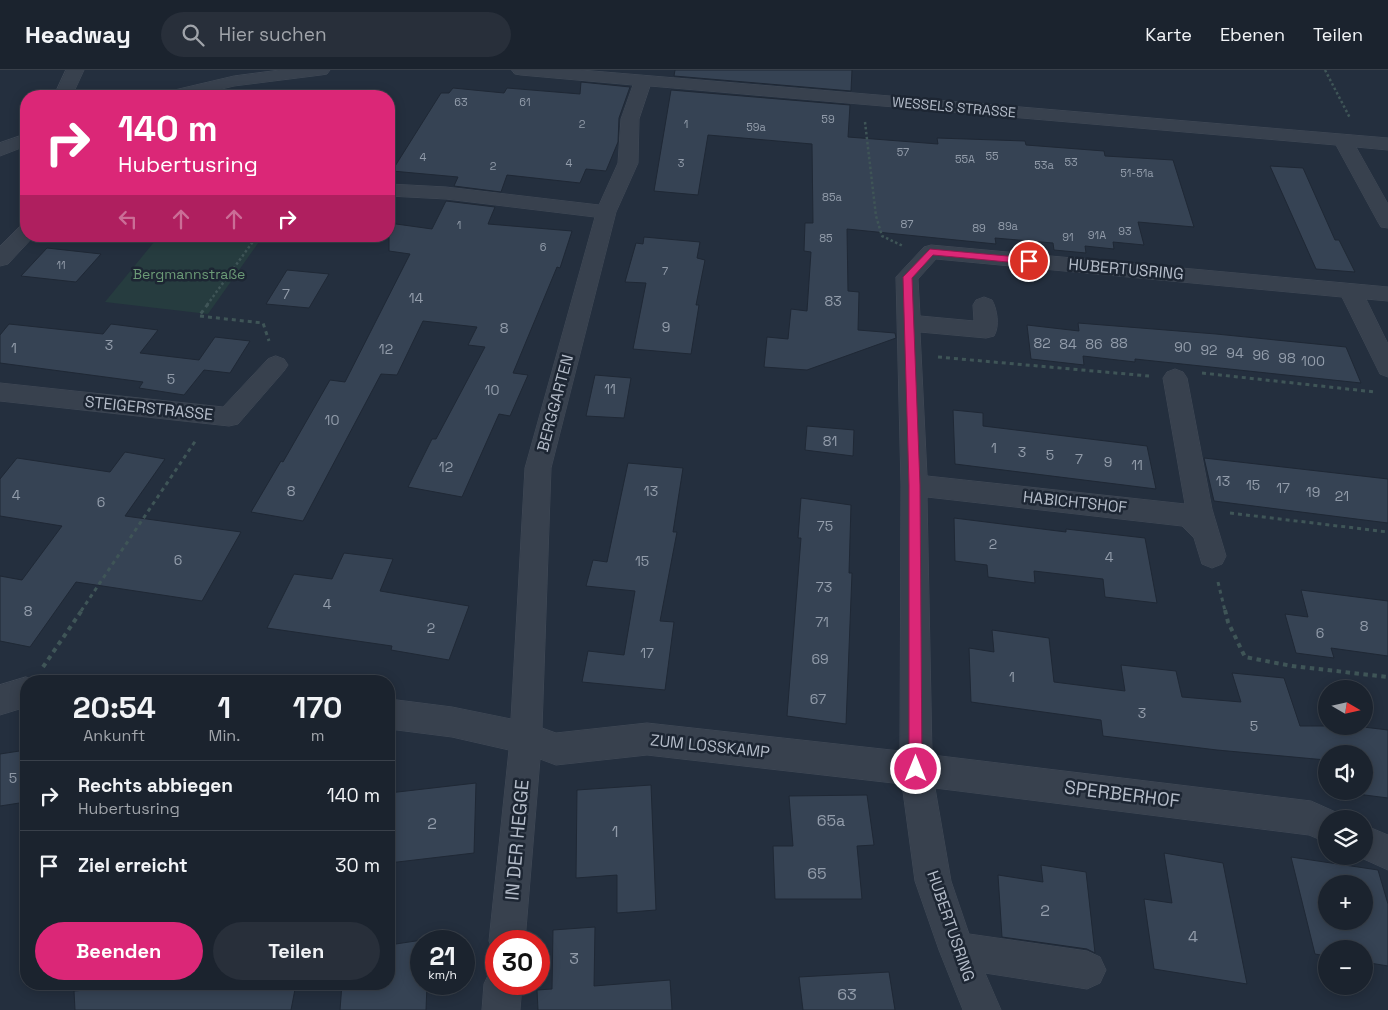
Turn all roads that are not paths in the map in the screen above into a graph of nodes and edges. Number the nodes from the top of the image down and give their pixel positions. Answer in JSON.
{"nodes":[{"id":1,"x":75,"y":70,"type":"edge"},
{"id":2,"x":322,"y":70,"type":"edge"},
{"id":3,"x":521,"y":70,"type":"edge"},
{"id":4,"x":643,"y":80,"type":"junction"},
{"id":5,"x":66,"y":90,"type":"edge"},
{"id":6,"x":197,"y":90,"type":"edge"},
{"id":7,"x":1344,"y":140,"type":"junction"},
{"id":8,"x":20,"y":142,"type":"edge"},
{"id":9,"x":1388,"y":144,"type":"edge"},
{"id":10,"x":0,"y":150,"type":"edge"},
{"id":11,"x":395,"y":190,"type":"edge"},
{"id":12,"x":606,"y":212,"type":"junction"},
{"id":13,"x":1388,"y":222,"type":"edge"},
{"id":14,"x":20,"y":238,"type":"edge"},
{"id":15,"x":0,"y":259,"type":"edge"},
{"id":16,"x":1350,"y":290,"type":"junction"},
{"id":17,"x":1388,"y":294,"type":"edge"},
{"id":18,"x":984,"y":305,"type":"dead end"},
{"id":19,"x":909,"y":323,"type":"junction"},
{"id":20,"x":276,"y":365,"type":"road end"},
{"id":21,"x":1388,"y":368,"type":"edge"},
{"id":22,"x":1175,"y":378,"type":"dead end"},
{"id":23,"x":0,"y":392,"type":"edge"},
{"id":24,"x":914,"y":485,"type":"junction"},
{"id":25,"x":20,"y":690,"type":"edge"},
{"id":26,"x":0,"y":700,"type":"edge"},
{"id":27,"x":395,"y":715,"type":"edge"},
{"id":28,"x":526,"y":738,"type":"junction"},
{"id":29,"x":916,"y":769,"type":"junction"},
{"id":30,"x":1318,"y":821,"type":"edge"},
{"id":31,"x":1373,"y":846,"type":"edge"},
{"id":32,"x":1388,"y":853,"type":"edge"},
{"id":33,"x":508,"y":930,"type":"edge"},
{"id":34,"x":957,"y":950,"type":"junction"},
{"id":35,"x":1086,"y":970,"type":"dead end"},
{"id":36,"x":502,"y":995,"type":"edge"},
{"id":37,"x":500,"y":1010,"type":"edge"},
{"id":38,"x":982,"y":1010,"type":"edge"}],
"edges":[{"from":1,"to":5,"type":"street"},
{"from":2,"to":6,"type":"street"},
{"from":3,"to":4,"type":"street","name":"WESSELS STRASSE"},
{"from":4,"to":7,"type":"street","name":"WESSELS STRASSE"},
{"from":4,"to":12,"type":"street","name":"BERGGARTEN"},
{"from":7,"to":9,"type":"street","name":"WESSELS STRASSE"},
{"from":7,"to":13,"type":"street"},
{"from":8,"to":10,"type":"street"},
{"from":11,"to":12,"type":"street"},
{"from":12,"to":28,"type":"street","name":"BERGGARTEN"},
{"from":14,"to":15,"type":"street"},
{"from":16,"to":17,"type":"street","name":"HUBERTUSRING"},
{"from":16,"to":19,"type":"street","name":"HUBERTUSRING"},
{"from":16,"to":21,"type":"street"},
{"from":18,"to":19,"type":"street"},
{"from":19,"to":24,"type":"street","name":"HUBERTUSRING"},
{"from":20,"to":23,"type":"street","name":"STEIGERSTRASSE"},
{"from":22,"to":24,"type":"street","name":"HABICHTSHOF"},
{"from":24,"to":29,"type":"street","name":"HUBERTUSRING"},
{"from":25,"to":26,"type":"street"},
{"from":27,"to":28,"type":"street","name":"ZUM LOSSKAMP"},
{"from":28,"to":29,"type":"street","name":"ZUM LOSSKAMP"},
{"from":28,"to":33,"type":"street","name":"IN DER HEGGE"},
{"from":29,"to":30,"type":"street","name":"SPERBERHOF"},
{"from":29,"to":34,"type":"street","name":"HUBERTUSRING"},
{"from":31,"to":32,"type":"street"},
{"from":34,"to":35,"type":"street"},
{"from":34,"to":38,"type":"street","name":"HUBERTUSRING"},
{"from":36,"to":37,"type":"street"}]}
